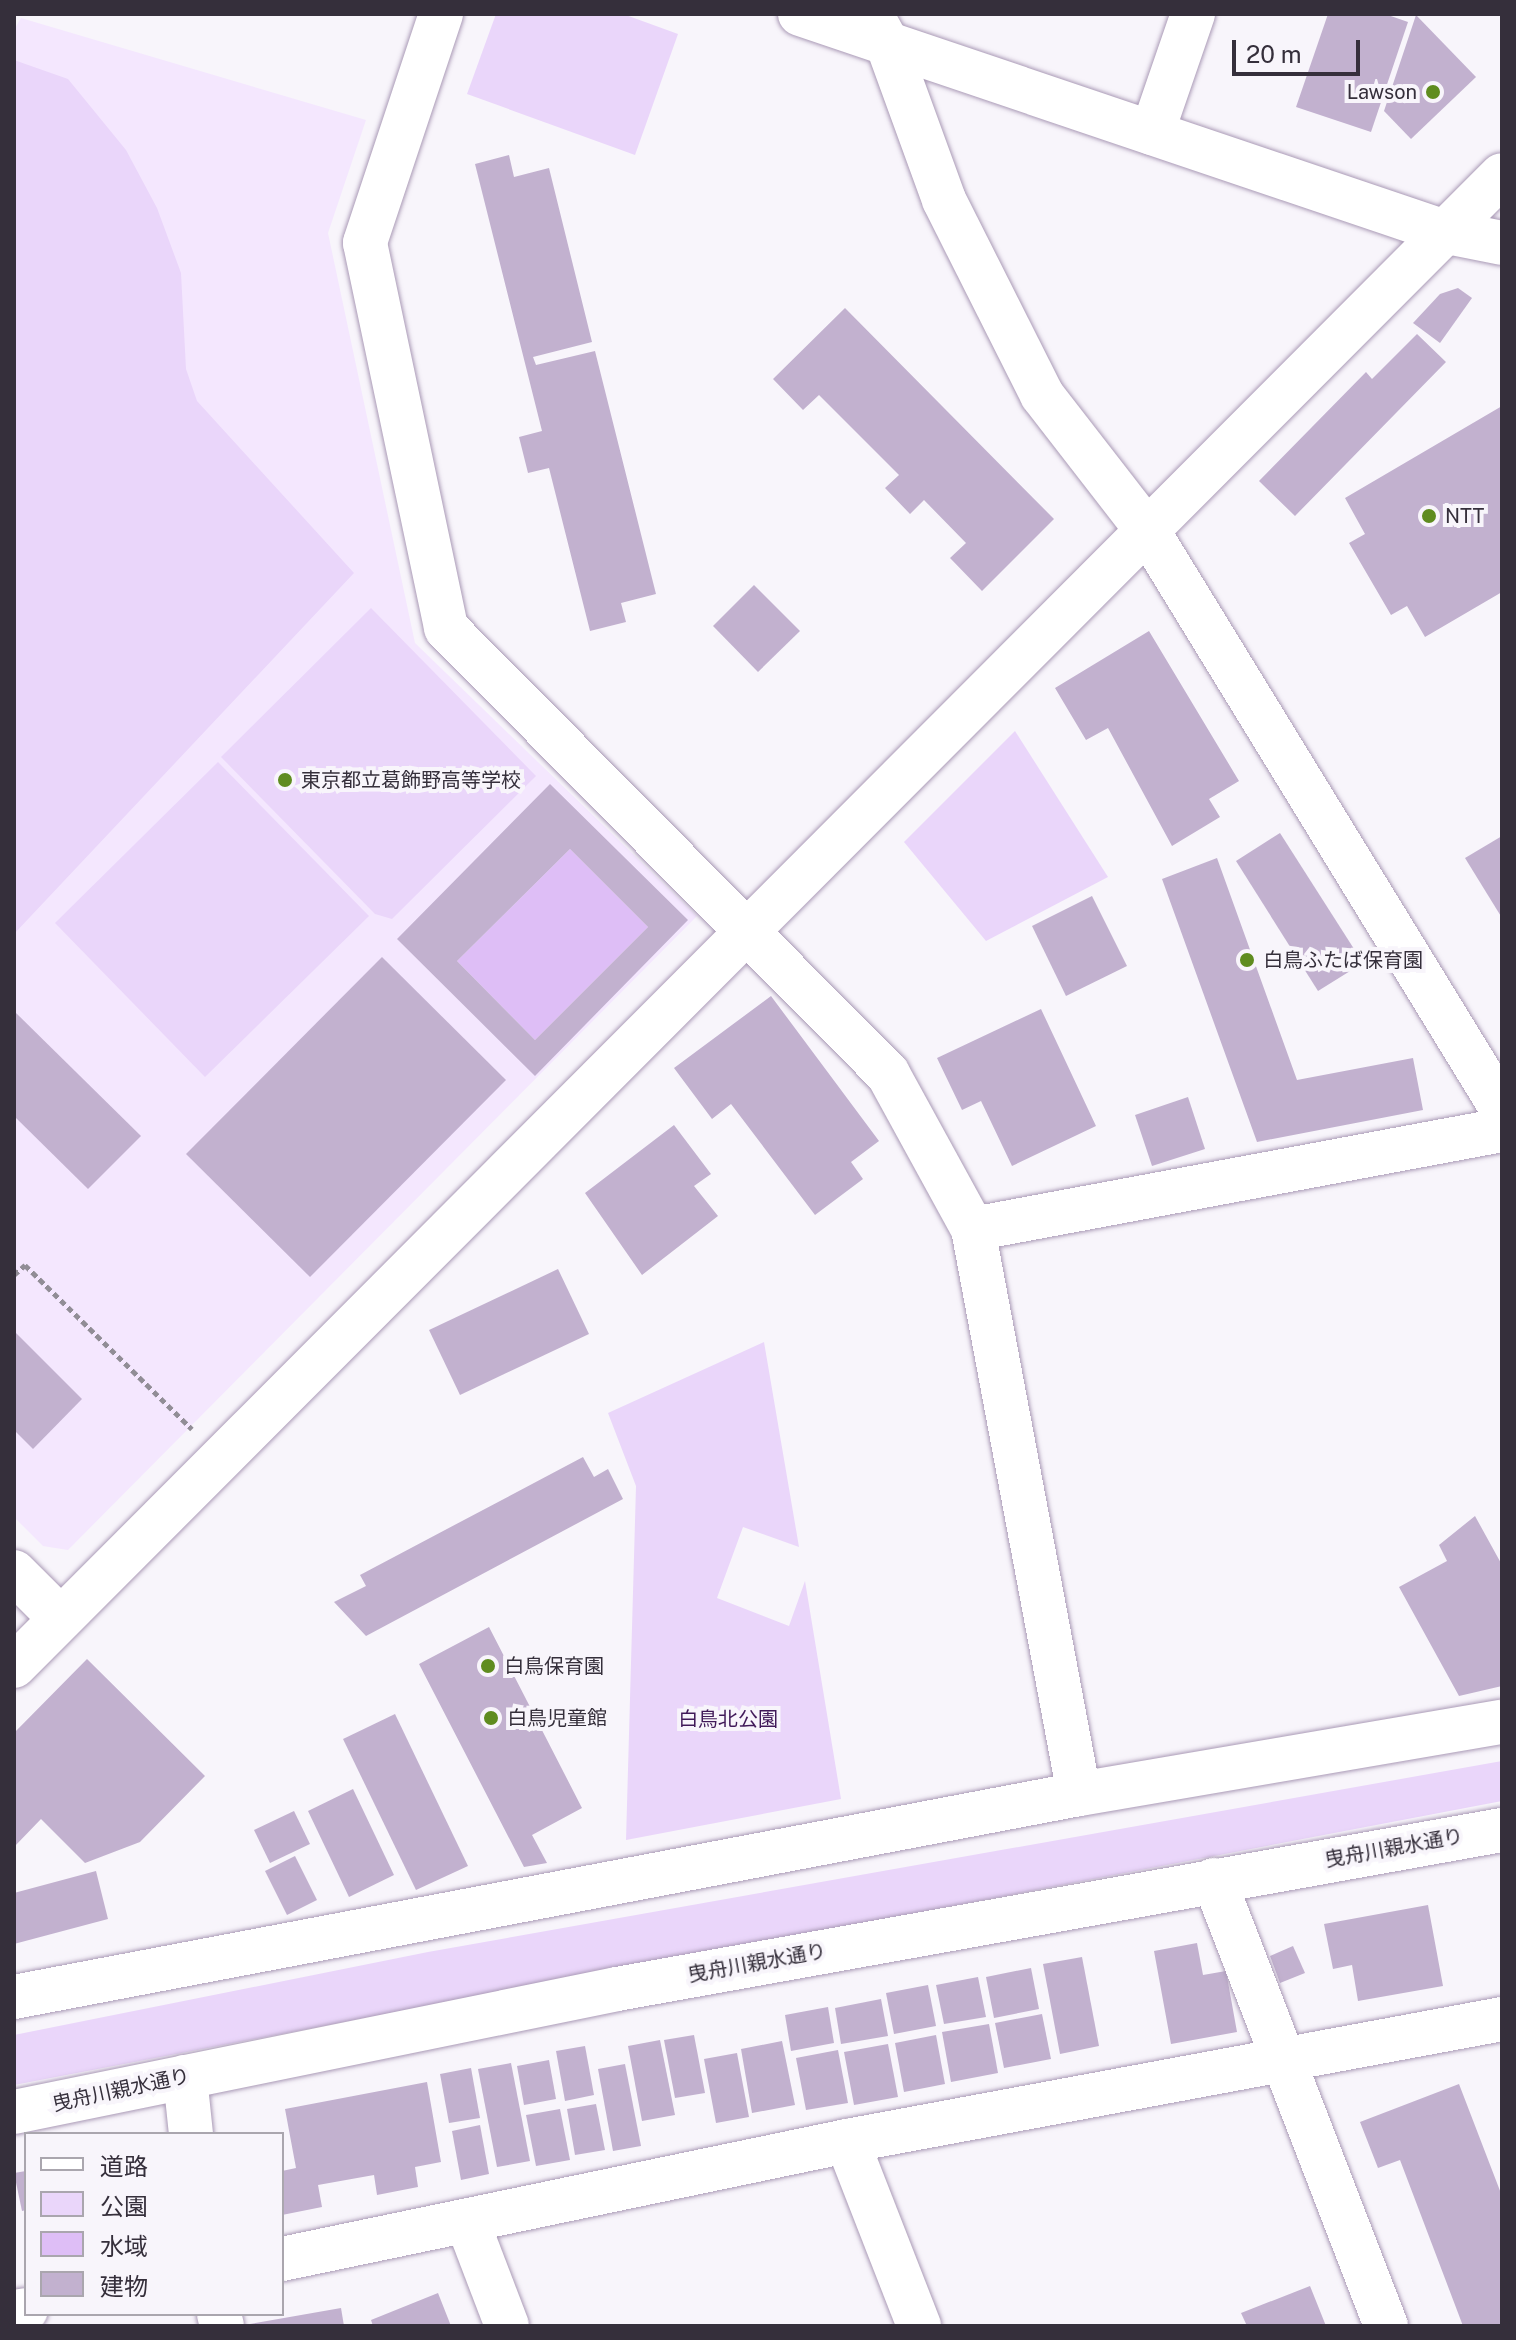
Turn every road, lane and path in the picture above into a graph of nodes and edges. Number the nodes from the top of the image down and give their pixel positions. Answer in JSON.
{"nodes":[{"id":1,"x":441,"y":14,"type":"edge"},
{"id":2,"x":800,"y":14,"type":"edge"},
{"id":3,"x":1193,"y":14,"type":"edge"},
{"id":4,"x":879,"y":29,"type":"edge"},
{"id":5,"x":1152,"y":133,"type":"junction"},
{"id":6,"x":1502,"y":175,"type":"edge"},
{"id":7,"x":1442,"y":231,"type":"junction"},
{"id":8,"x":1502,"y":243,"type":"edge"},
{"id":9,"x":1149,"y":533,"type":"junction"},
{"id":10,"x":746,"y":934,"type":"junction"},
{"id":11,"x":1502,"y":1109,"type":"edge"},
{"id":12,"x":1502,"y":1130,"type":"edge"},
{"id":13,"x":973,"y":1229,"type":"junction"},
{"id":14,"x":14,"y":1275,"type":"edge"},
{"id":15,"x":196,"y":1434,"type":"dead end"},
{"id":16,"x":14,"y":1572,"type":"edge"},
{"id":17,"x":61,"y":1619,"type":"junction"},
{"id":18,"x":14,"y":1666,"type":"edge"},
{"id":19,"x":1502,"y":1722,"type":"edge"},
{"id":20,"x":1079,"y":1794,"type":"junction"},
{"id":21,"x":1502,"y":1830,"type":"edge"},
{"id":22,"x":1214,"y":1880,"type":"junction"},
{"id":23,"x":14,"y":1997,"type":"edge"},
{"id":24,"x":1502,"y":2019,"type":"edge"},
{"id":25,"x":1282,"y":2058,"type":"junction"},
{"id":26,"x":185,"y":2077,"type":"junction"},
{"id":27,"x":14,"y":2112,"type":"edge"},
{"id":28,"x":191,"y":2132,"type":"edge"},
{"id":29,"x":847,"y":2141,"type":"junction"},
{"id":30,"x":467,"y":2221,"type":"junction"},
{"id":31,"x":284,"y":2259,"type":"edge"},
{"id":32,"x":507,"y":2326,"type":"edge"},
{"id":33,"x":919,"y":2326,"type":"edge"},
{"id":34,"x":1386,"y":2326,"type":"edge"}],
"edges":[{"from":1,"to":10,"type":"street"},
{"from":2,"to":4,"type":"street"},
{"from":3,"to":5,"type":"street"},
{"from":4,"to":5,"type":"street"},
{"from":4,"to":9,"type":"street"},
{"from":5,"to":7,"type":"street"},
{"from":6,"to":7,"type":"street"},
{"from":7,"to":8,"type":"street"},
{"from":7,"to":9,"type":"street"},
{"from":9,"to":10,"type":"street"},
{"from":9,"to":11,"type":"street"},
{"from":10,"to":13,"type":"street"},
{"from":10,"to":17,"type":"street"},
{"from":12,"to":13,"type":"street"},
{"from":13,"to":20,"type":"street"},
{"from":14,"to":15,"type":"path"},
{"from":16,"to":17,"type":"street"},
{"from":17,"to":18,"type":"street"},
{"from":19,"to":20,"type":"street"},
{"from":20,"to":23,"type":"street"},
{"from":21,"to":22,"type":"street","name":"曳舟川親水通り"},
{"from":22,"to":25,"type":"street"},
{"from":22,"to":26,"type":"street","name":"曳舟川親水通り"},
{"from":24,"to":25,"type":"street"},
{"from":25,"to":29,"type":"street"},
{"from":25,"to":34,"type":"street"},
{"from":26,"to":27,"type":"street","name":"曳舟川親水通り"},
{"from":26,"to":28,"type":"street"},
{"from":29,"to":30,"type":"street"},
{"from":29,"to":33,"type":"street"},
{"from":30,"to":31,"type":"street"},
{"from":30,"to":32,"type":"street"}]}
